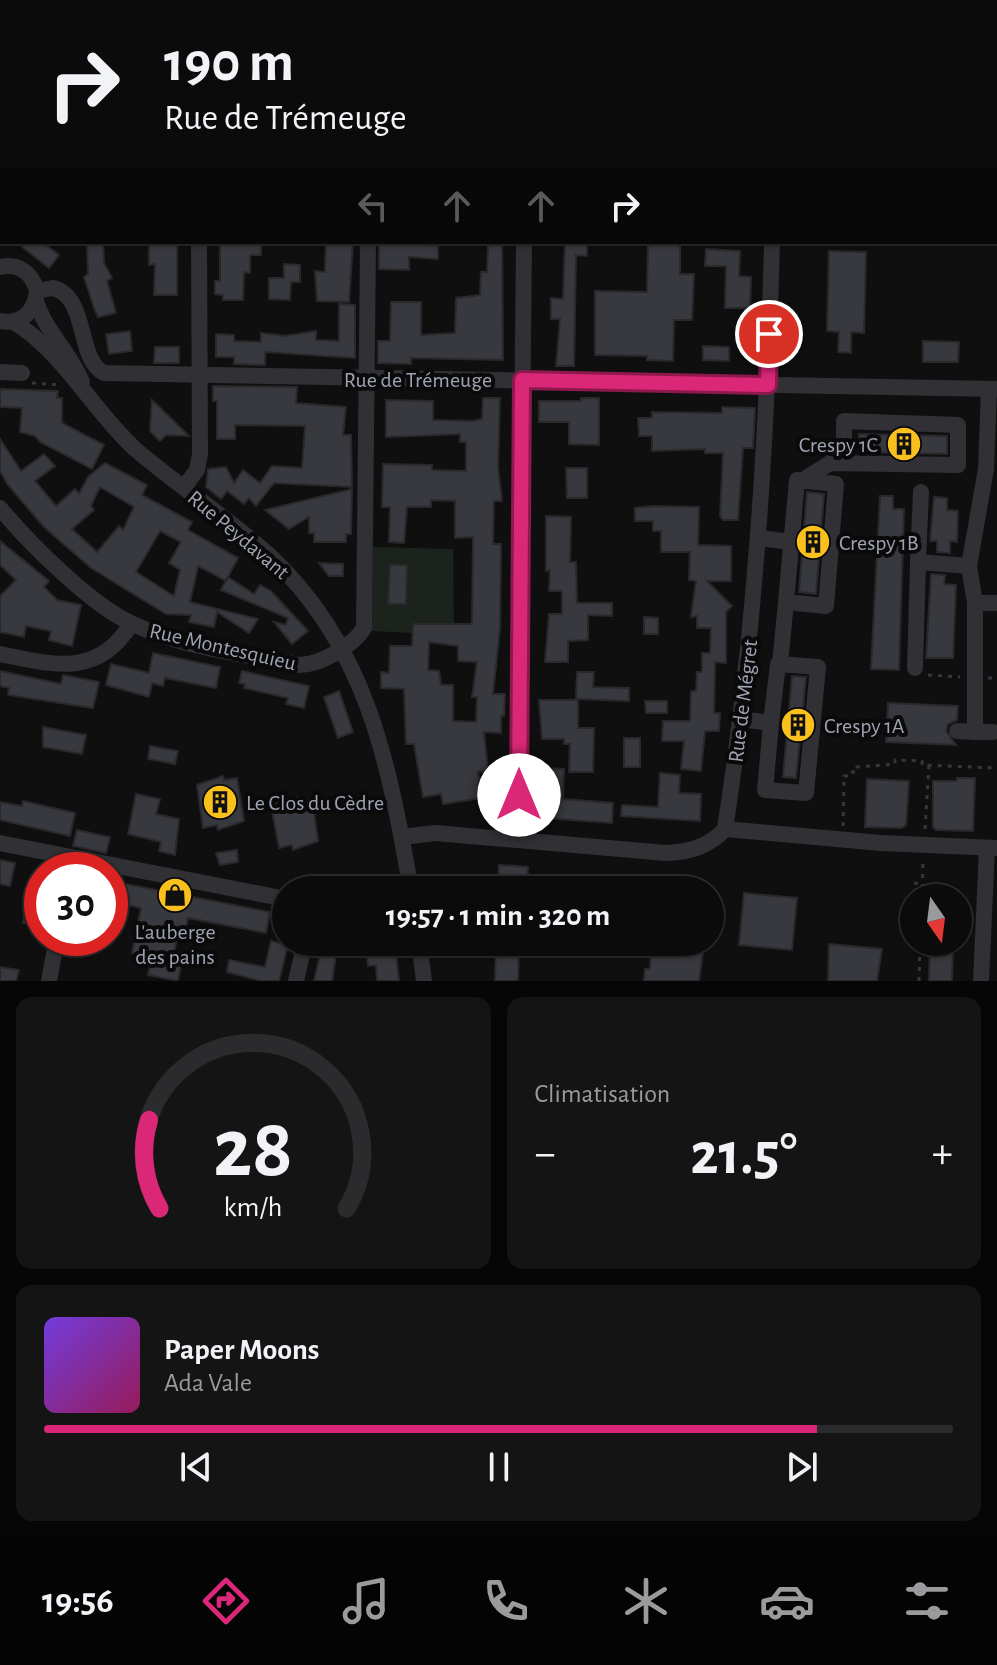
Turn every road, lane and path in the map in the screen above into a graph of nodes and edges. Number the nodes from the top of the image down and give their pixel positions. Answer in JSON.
{"nodes":[{"id":1,"x":199,"y":244,"type":"edge"},
{"id":2,"x":368,"y":244,"type":"edge"},
{"id":3,"x":524,"y":244,"type":"edge"},
{"id":4,"x":772,"y":244,"type":"edge"},
{"id":5,"x":3,"y":264,"type":"edge"},
{"id":6,"x":36,"y":296,"type":"junction"},
{"id":7,"x":7,"y":322,"type":"edge"},
{"id":8,"x":0,"y":372,"type":"edge"},
{"id":9,"x":22,"y":373,"type":"dead end"},
{"id":10,"x":200,"y":375,"type":"junction"},
{"id":11,"x":366,"y":379,"type":"junction"},
{"id":12,"x":522,"y":380,"type":"junction"},
{"id":13,"x":83,"y":385,"type":"junction"},
{"id":14,"x":768,"y":385,"type":"junction"},
{"id":15,"x":993,"y":389,"type":"edge"},
{"id":16,"x":830,"y":463,"type":"junction"},
{"id":17,"x":803,"y":480,"type":"junction"},
{"id":18,"x":184,"y":487,"type":"junction"},
{"id":19,"x":921,"y":492,"type":"dead end"},
{"id":20,"x":0,"y":508,"type":"edge"},
{"id":21,"x":759,"y":538,"type":"junction"},
{"id":22,"x":791,"y":542,"type":"junction"},
{"id":23,"x":918,"y":562,"type":"junction"},
{"id":24,"x":969,"y":566,"type":"junction"},
{"id":25,"x":786,"y":602,"type":"junction"},
{"id":26,"x":975,"y":603,"type":"junction"},
{"id":27,"x":997,"y":603,"type":"edge"},
{"id":28,"x":131,"y":624,"type":"junction"},
{"id":29,"x":343,"y":648,"type":"junction"},
{"id":30,"x":0,"y":654,"type":"edge"},
{"id":31,"x":780,"y":664,"type":"junction"},
{"id":32,"x":915,"y":668,"type":"joint"},
{"id":33,"x":976,"y":678,"type":"junction"},
{"id":34,"x":997,"y":678,"type":"edge"},
{"id":35,"x":741,"y":719,"type":"junction"},
{"id":36,"x":771,"y":723,"type":"junction"},
{"id":37,"x":957,"y":731,"type":"dead end"},
{"id":38,"x":975,"y":732,"type":"junction"},
{"id":39,"x":993,"y":732,"type":"dead end"},
{"id":40,"x":929,"y":765,"type":"junction"},
{"id":41,"x":997,"y":768,"type":"edge"},
{"id":42,"x":725,"y":829,"type":"junction"},
{"id":43,"x":402,"y":837,"type":"junction"},
{"id":44,"x":518,"y":840,"type":"junction"},
{"id":45,"x":843,"y":840,"type":"junction"},
{"id":46,"x":0,"y":843,"type":"edge"},
{"id":47,"x":992,"y":848,"type":"edge"},
{"id":48,"x":30,"y":852,"type":"edge"},
{"id":49,"x":924,"y":852,"type":"junction"},
{"id":50,"x":128,"y":873,"type":"edge"},
{"id":51,"x":409,"y":876,"type":"edge"},
{"id":52,"x":914,"y":883,"type":"dead end"},
{"id":53,"x":922,"y":884,"type":"joint"},
{"id":54,"x":272,"y":897,"type":"edge"},
{"id":55,"x":54,"y":956,"type":"edge"},
{"id":56,"x":302,"y":956,"type":"edge"},
{"id":57,"x":421,"y":956,"type":"edge"},
{"id":58,"x":920,"y":956,"type":"edge"},
{"id":59,"x":49,"y":981,"type":"edge"},
{"id":60,"x":296,"y":981,"type":"edge"},
{"id":61,"x":424,"y":981,"type":"edge"},
{"id":62,"x":919,"y":981,"type":"edge"},
{"id":63,"x":981,"y":981,"type":"edge"}],
"edges":[{"from":1,"to":10,"type":"street"},
{"from":2,"to":11,"type":"street"},
{"from":3,"to":12,"type":"street"},
{"from":4,"to":14,"type":"street","name":"Rue de Mégret"},
{"from":5,"to":6,"type":"street"},
{"from":6,"to":7,"type":"street"},
{"from":6,"to":10,"type":"street","name":"Rue de Trémeuge"},
{"from":6,"to":13,"type":"street","name":"Rue Peydavant"},
{"from":7,"to":13,"type":"street","name":"Rue Peydavant"},
{"from":8,"to":9,"type":"street"},
{"from":10,"to":11,"type":"street","name":"Rue de Trémeuge"},
{"from":10,"to":18,"type":"street"},
{"from":11,"to":12,"type":"street","name":"Rue de Trémeuge"},
{"from":11,"to":29,"type":"street"},
{"from":12,"to":14,"type":"street","name":"Rue de Trémeuge"},
{"from":12,"to":44,"type":"street"},
{"from":13,"to":18,"type":"street","name":"Rue Peydavant"},
{"from":14,"to":15,"type":"street","name":"Rue de Trémeuge"},
{"from":14,"to":21,"type":"street","name":"Rue de Mégret"},
{"from":15,"to":24,"type":"street"},
{"from":16,"to":16,"type":"street"},
{"from":16,"to":17,"type":"street"},
{"from":17,"to":22,"type":"street"},
{"from":17,"to":25,"type":"street"},
{"from":18,"to":29,"type":"street","name":"Rue Peydavant"},
{"from":19,"to":23,"type":"street"},
{"from":20,"to":28,"type":"street","name":"Rue Montesquieu"},
{"from":21,"to":22,"type":"street"},
{"from":21,"to":35,"type":"street","name":"Rue de Mégret"},
{"from":22,"to":25,"type":"street"},
{"from":23,"to":24,"type":"street"},
{"from":23,"to":32,"type":"street"},
{"from":24,"to":26,"type":"street"},
{"from":25,"to":31,"type":"street"},
{"from":26,"to":27,"type":"street"},
{"from":26,"to":33,"type":"street"},
{"from":28,"to":29,"type":"street","name":"Rue Montesquieu"},
{"from":28,"to":30,"type":"street"},
{"from":29,"to":43,"type":"street","name":"Rue Peydavant"},
{"from":31,"to":36,"type":"street"},
{"from":31,"to":36,"type":"street"},
{"from":32,"to":33,"type":"path"},
{"from":33,"to":34,"type":"path"},
{"from":33,"to":38,"type":"street"},
{"from":35,"to":36,"type":"street"},
{"from":35,"to":42,"type":"street","name":"Rue de Mégret"},
{"from":37,"to":38,"type":"street"},
{"from":38,"to":39,"type":"street"},
{"from":40,"to":41,"type":"path"},
{"from":40,"to":45,"type":"path"},
{"from":40,"to":49,"type":"path"},
{"from":42,"to":44,"type":"street"},
{"from":42,"to":45,"type":"street"},
{"from":43,"to":44,"type":"street"},
{"from":43,"to":51,"type":"street","name":"Rue Peydavant"},
{"from":45,"to":49,"type":"street"},
{"from":46,"to":48,"type":"street"},
{"from":47,"to":49,"type":"street"},
{"from":47,"to":63,"type":"street"},
{"from":49,"to":53,"type":"path"},
{"from":50,"to":54,"type":"street"},
{"from":52,"to":53,"type":"path"},
{"from":55,"to":59,"type":"street"},
{"from":56,"to":60,"type":"street"},
{"from":57,"to":61,"type":"street"},
{"from":58,"to":62,"type":"path"}]}
